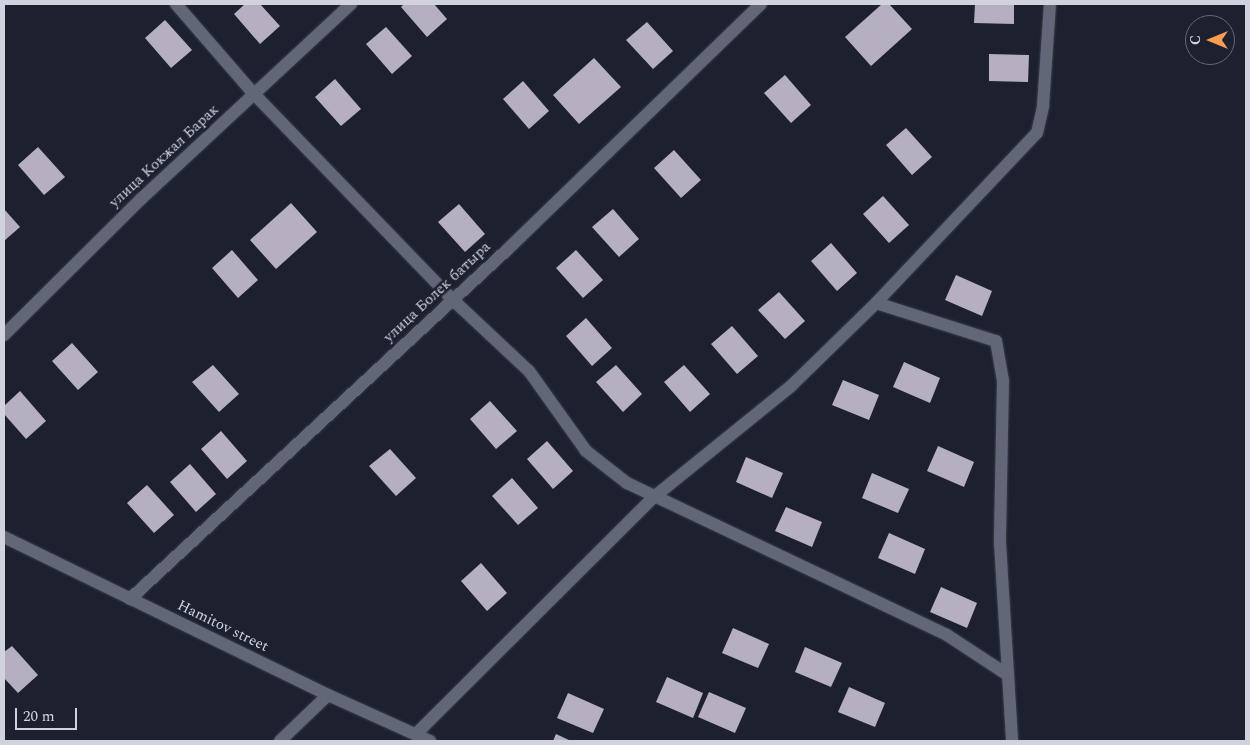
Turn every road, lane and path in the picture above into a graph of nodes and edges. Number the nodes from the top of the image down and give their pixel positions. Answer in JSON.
{"nodes":[{"id":1,"x":176,"y":4,"type":"edge"},
{"id":2,"x":350,"y":4,"type":"edge"},
{"id":3,"x":761,"y":4,"type":"edge"},
{"id":4,"x":1050,"y":4,"type":"edge"},
{"id":5,"x":254,"y":94,"type":"junction"},
{"id":6,"x":453,"y":300,"type":"junction"},
{"id":7,"x":876,"y":303,"type":"junction"},
{"id":8,"x":4,"y":335,"type":"edge"},
{"id":9,"x":654,"y":497,"type":"junction"},
{"id":10,"x":4,"y":537,"type":"edge"},
{"id":11,"x":130,"y":599,"type":"junction"},
{"id":12,"x":1008,"y":675,"type":"junction"},
{"id":13,"x":328,"y":695,"type":"junction"},
{"id":14,"x":416,"y":734,"type":"junction"},
{"id":15,"x":280,"y":741,"type":"edge"},
{"id":16,"x":430,"y":741,"type":"edge"},
{"id":17,"x":1012,"y":741,"type":"edge"}],
"edges":[{"from":1,"to":5,"type":"street"},
{"from":2,"to":5,"type":"street","name":"улица Кокжал Барак"},
{"from":3,"to":6,"type":"street","name":"улица Болек батыра"},
{"from":4,"to":7,"type":"street"},
{"from":5,"to":6,"type":"street"},
{"from":5,"to":8,"type":"street","name":"улица Кокжал Барак"},
{"from":6,"to":9,"type":"street"},
{"from":6,"to":11,"type":"street","name":"улица Болек батыра"},
{"from":7,"to":9,"type":"street"},
{"from":7,"to":12,"type":"street"},
{"from":9,"to":12,"type":"street"},
{"from":9,"to":14,"type":"street"},
{"from":10,"to":11,"type":"street","name":"Hamitov street"},
{"from":11,"to":13,"type":"street","name":"Hamitov street"},
{"from":12,"to":17,"type":"street"},
{"from":13,"to":14,"type":"street","name":"Hamitov street"},
{"from":13,"to":15,"type":"street"},
{"from":14,"to":16,"type":"street","name":"Hamitov street"}]}
